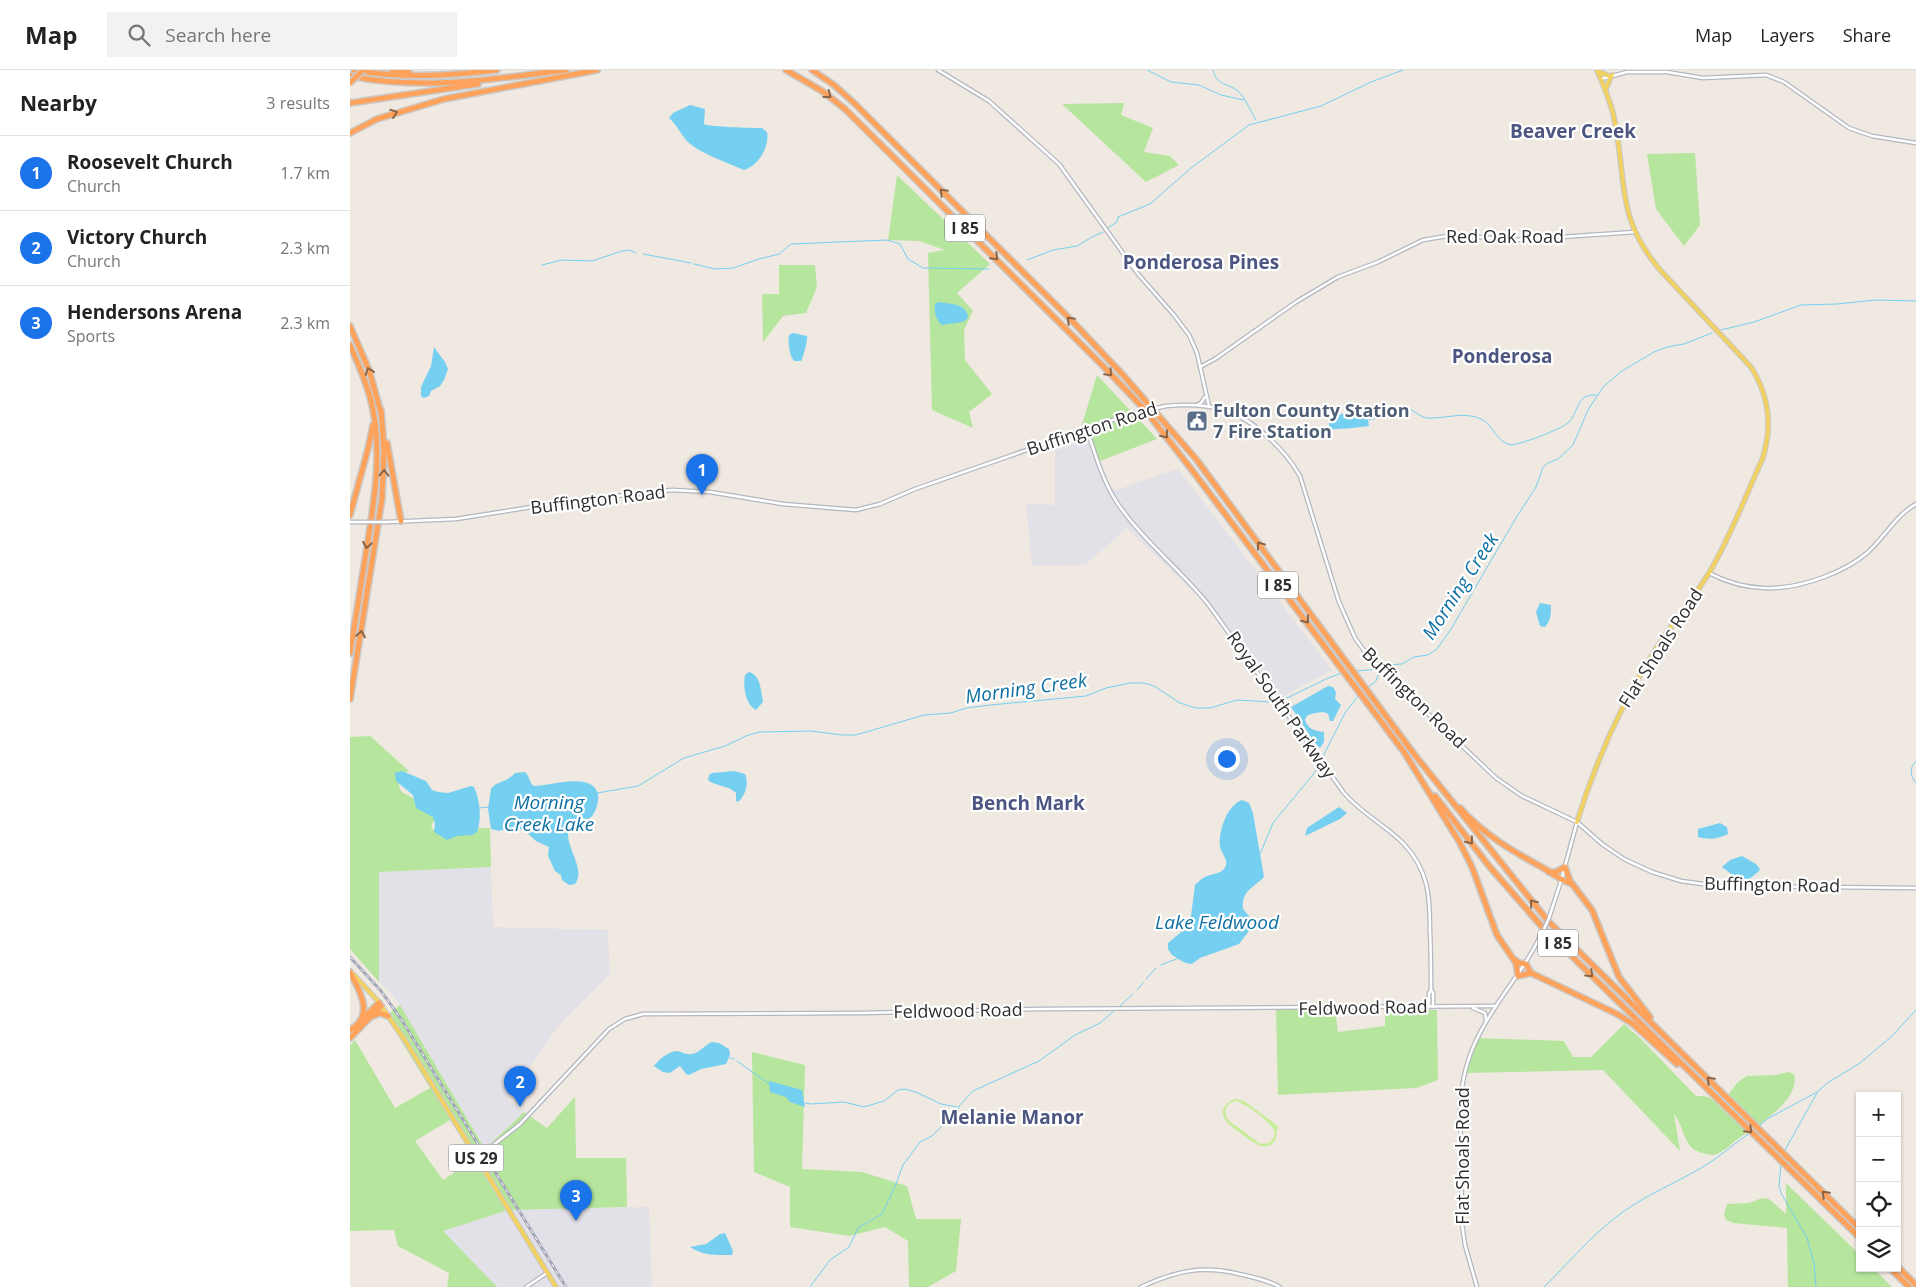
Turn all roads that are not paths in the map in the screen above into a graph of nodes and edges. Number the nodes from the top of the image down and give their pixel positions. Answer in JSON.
{"nodes":[{"id":1,"x":354,"y":70,"type":"edge"},
{"id":2,"x":362,"y":70,"type":"edge"},
{"id":3,"x":392,"y":70,"type":"edge"},
{"id":4,"x":497,"y":70,"type":"edge"},
{"id":5,"x":566,"y":70,"type":"edge"},
{"id":6,"x":597,"y":70,"type":"edge"},
{"id":7,"x":786,"y":70,"type":"edge"},
{"id":8,"x":812,"y":70,"type":"edge"},
{"id":9,"x":938,"y":70,"type":"edge"},
{"id":10,"x":1597,"y":70,"type":"edge"},
{"id":11,"x":539,"y":74,"type":"junction"},
{"id":12,"x":437,"y":75,"type":"junction"},
{"id":13,"x":350,"y":76,"type":"edge"},
{"id":14,"x":1610,"y":76,"type":"junction"},
{"id":15,"x":1601,"y":79,"type":"junction"},
{"id":16,"x":350,"y":83,"type":"edge"},
{"id":17,"x":1605,"y":90,"type":"junction"},
{"id":18,"x":350,"y":103,"type":"edge"},
{"id":19,"x":350,"y":133,"type":"edge"},
{"id":20,"x":1916,"y":143,"type":"edge"},
{"id":21,"x":1635,"y":232,"type":"junction"},
{"id":22,"x":350,"y":325,"type":"edge"},
{"id":23,"x":350,"y":345,"type":"edge"},
{"id":24,"x":1200,"y":367,"type":"junction"},
{"id":25,"x":1206,"y":395,"type":"junction"},
{"id":26,"x":1196,"y":405,"type":"junction"},
{"id":27,"x":1209,"y":406,"type":"junction"},
{"id":28,"x":373,"y":409,"type":"junction"},
{"id":29,"x":381,"y":410,"type":"junction"},
{"id":30,"x":1087,"y":430,"type":"junction"},
{"id":31,"x":1916,"y":504,"type":"edge"},
{"id":32,"x":350,"y":515,"type":"edge"},
{"id":33,"x":401,"y":521,"type":"junction"},
{"id":34,"x":350,"y":522,"type":"edge"},
{"id":35,"x":1709,"y":573,"type":"junction"},
{"id":36,"x":350,"y":653,"type":"edge"},
{"id":37,"x":350,"y":699,"type":"edge"},
{"id":38,"x":1414,"y":754,"type":"junction"},
{"id":39,"x":1419,"y":774,"type":"junction"},
{"id":40,"x":1576,"y":822,"type":"junction"},
{"id":41,"x":1565,"y":867,"type":"junction"},
{"id":42,"x":1549,"y":872,"type":"junction"},
{"id":43,"x":1561,"y":881,"type":"junction"},
{"id":44,"x":1572,"y":884,"type":"junction"},
{"id":45,"x":1916,"y":888,"type":"edge"},
{"id":46,"x":1514,"y":959,"type":"junction"},
{"id":47,"x":1526,"y":964,"type":"junction"},
{"id":48,"x":350,"y":972,"type":"edge"},
{"id":49,"x":1532,"y":973,"type":"junction"},
{"id":50,"x":1518,"y":976,"type":"junction"},
{"id":51,"x":380,"y":1004,"type":"junction"},
{"id":52,"x":1496,"y":1006,"type":"junction"},
{"id":53,"x":1431,"y":1007,"type":"junction"},
{"id":54,"x":1470,"y":1007,"type":"junction"},
{"id":55,"x":388,"y":1016,"type":"junction"},
{"id":56,"x":370,"y":1017,"type":"junction"},
{"id":57,"x":360,"y":1022,"type":"junction"},
{"id":58,"x":1486,"y":1022,"type":"junction"},
{"id":59,"x":350,"y":1030,"type":"edge"},
{"id":60,"x":1666,"y":1036,"type":"junction"},
{"id":61,"x":350,"y":1038,"type":"edge"},
{"id":62,"x":1714,"y":1096,"type":"junction"},
{"id":63,"x":476,"y":1158,"type":"junction"},
{"id":64,"x":1858,"y":1227,"type":"edge"},
{"id":65,"x":1856,"y":1234,"type":"edge"},
{"id":66,"x":1901,"y":1270,"type":"edge"},
{"id":67,"x":1894,"y":1272,"type":"edge"},
{"id":68,"x":547,"y":1273,"type":"junction"},
{"id":69,"x":1916,"y":1285,"type":"edge"},
{"id":70,"x":526,"y":1287,"type":"edge"},
{"id":71,"x":556,"y":1287,"type":"edge"},
{"id":72,"x":1141,"y":1287,"type":"edge"},
{"id":73,"x":1280,"y":1287,"type":"edge"},
{"id":74,"x":1477,"y":1287,"type":"edge"},
{"id":75,"x":1909,"y":1287,"type":"edge"}],
"edges":[{"from":1,"to":12,"type":"highway"},
{"from":2,"to":16,"type":"highway","bridge":true},
{"from":3,"to":12,"type":"highway"},
{"from":4,"to":12,"type":"highway"},
{"from":5,"to":11,"type":"highway"},
{"from":19,"to":6,"type":"highway","one_way":true},
{"from":7,"to":39,"type":"highway","number":"I 85","one_way":true},
{"from":38,"to":8,"type":"highway","number":"I 85","one_way":true},
{"from":9,"to":24,"type":"street"},
{"from":10,"to":14,"type":"main road"},
{"from":10,"to":15,"type":"main road","name":"Flat Shoals Road"},
{"from":11,"to":13,"type":"highway"},
{"from":11,"to":18,"type":"highway"},
{"from":14,"to":15,"type":"street"},
{"from":14,"to":17,"type":"main road"},
{"from":14,"to":20,"type":"street"},
{"from":15,"to":17,"type":"main road","name":"Flat Shoals Road"},
{"from":17,"to":21,"type":"main road","name":"Flat Shoals Road"},
{"from":21,"to":24,"type":"street","name":"Red Oak Road"},
{"from":21,"to":35,"type":"main road","name":"Flat Shoals Road"},
{"from":29,"to":22,"type":"highway","one_way":true},
{"from":23,"to":28,"type":"highway"},
{"from":24,"to":25,"type":"street"},
{"from":25,"to":26,"type":"street"},
{"from":25,"to":27,"type":"street"},
{"from":26,"to":27,"type":"street","name":"Buffington Road"},
{"from":26,"to":30,"type":"street","name":"Buffington Road","bridge":true},
{"from":27,"to":40,"type":"street","name":"Buffington Road"},
{"from":28,"to":32,"type":"highway"},
{"from":28,"to":36,"type":"highway","one_way":true},
{"from":29,"to":33,"type":"highway"},
{"from":37,"to":29,"type":"highway","one_way":true},
{"from":30,"to":33,"type":"street","name":"Buffington Road"},
{"from":30,"to":53,"type":"street","name":"Royal South Parkway"},
{"from":31,"to":35,"type":"street"},
{"from":33,"to":34,"type":"street","name":"Buffington Road","bridge":true},
{"from":35,"to":40,"type":"main road","name":"Flat Shoals Road"},
{"from":38,"to":42,"type":"highway"},
{"from":60,"to":38,"type":"highway","number":"I 85","one_way":true},
{"from":39,"to":46,"type":"highway"},
{"from":39,"to":62,"type":"highway","number":"I 85","one_way":true},
{"from":40,"to":41,"type":"street","name":"Flat Shoals Road"},
{"from":40,"to":45,"type":"street","name":"Buffington Road"},
{"from":41,"to":42,"type":"highway"},
{"from":41,"to":43,"type":"street","name":"Flat Shoals Road"},
{"from":41,"to":44,"type":"highway"},
{"from":42,"to":43,"type":"highway"},
{"from":43,"to":44,"type":"highway"},
{"from":43,"to":47,"type":"street","name":"Flat Shoals Road","bridge":true},
{"from":44,"to":60,"type":"highway"},
{"from":46,"to":47,"type":"highway"},
{"from":46,"to":50,"type":"highway"},
{"from":47,"to":49,"type":"highway"},
{"from":47,"to":50,"type":"street","name":"Flat Shoals Road"},
{"from":48,"to":51,"type":"main road","number":"US 29"},
{"from":48,"to":57,"type":"highway"},
{"from":49,"to":50,"type":"highway"},
{"from":49,"to":62,"type":"highway"},
{"from":50,"to":52,"type":"street","name":"Flat Shoals Road"},
{"from":51,"to":55,"type":"main road","number":"US 29"},
{"from":51,"to":56,"type":"highway"},
{"from":51,"to":57,"type":"highway"},
{"from":52,"to":54,"type":"street","name":"Feldwood Road"},
{"from":52,"to":58,"type":"street","name":"Flat Shoals Road"},
{"from":53,"to":54,"type":"street","name":"Feldwood Road"},
{"from":53,"to":63,"type":"street","name":"Feldwood Road"},
{"from":54,"to":58,"type":"street"},
{"from":55,"to":56,"type":"highway"},
{"from":55,"to":63,"type":"main road","number":"US 29"},
{"from":56,"to":61,"type":"highway"},
{"from":57,"to":59,"type":"highway"},
{"from":58,"to":74,"type":"street","name":"Flat Shoals Road"},
{"from":64,"to":60,"type":"highway","number":"I 85","one_way":true},
{"from":62,"to":65,"type":"highway","number":"I 85","one_way":true},
{"from":63,"to":68,"type":"main road","number":"US 29"},
{"from":66,"to":69,"type":"highway"},
{"from":67,"to":75,"type":"highway"},
{"from":68,"to":70,"type":"street"},
{"from":68,"to":71,"type":"main road","number":"US 29"},
{"from":72,"to":73,"type":"street"}]}
